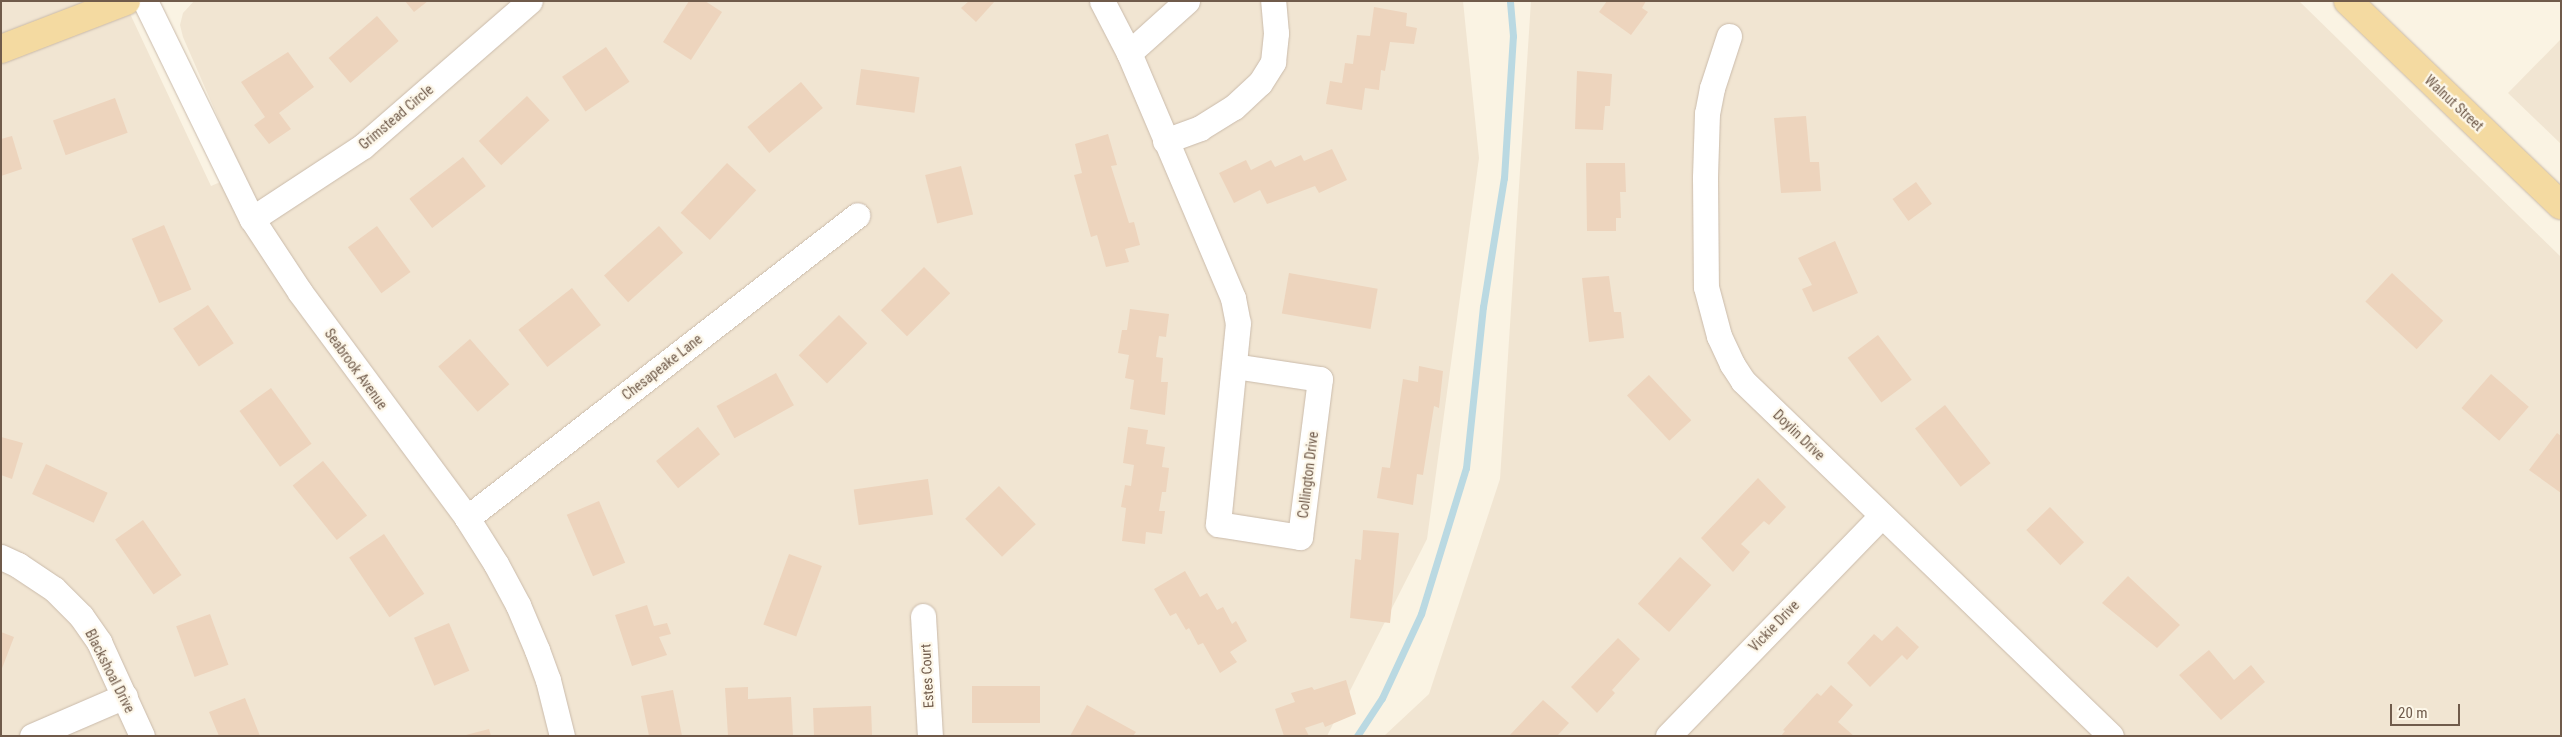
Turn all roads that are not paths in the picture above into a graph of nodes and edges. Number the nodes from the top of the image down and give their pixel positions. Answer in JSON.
{"nodes":[{"id":1,"x":126,"y":1,"type":"edge"},
{"id":2,"x":145,"y":1,"type":"edge"},
{"id":3,"x":530,"y":1,"type":"edge"},
{"id":4,"x":1102,"y":1,"type":"edge"},
{"id":5,"x":1188,"y":1,"type":"edge"},
{"id":6,"x":1272,"y":1,"type":"edge"},
{"id":7,"x":2348,"y":1,"type":"edge"},
{"id":8,"x":1729,"y":36,"type":"dead end"},
{"id":9,"x":1,"y":49,"type":"edge"},
{"id":10,"x":1130,"y":54,"type":"junction"},
{"id":11,"x":1164,"y":141,"type":"junction"},
{"id":12,"x":2561,"y":205,"type":"edge"},
{"id":13,"x":857,"y":215,"type":"dead end"},
{"id":14,"x":252,"y":219,"type":"junction"},
{"id":15,"x":1234,"y":366,"type":"junction"},
{"id":16,"x":1881,"y":516,"type":"junction"},
{"id":17,"x":467,"y":518,"type":"junction"},
{"id":18,"x":1,"y":557,"type":"edge"},
{"id":19,"x":923,"y":616,"type":"dead end"},
{"id":20,"x":125,"y":696,"type":"junction"},
{"id":21,"x":32,"y":736,"type":"edge"},
{"id":22,"x":142,"y":736,"type":"edge"},
{"id":23,"x":562,"y":736,"type":"edge"},
{"id":24,"x":930,"y":736,"type":"edge"},
{"id":25,"x":1668,"y":736,"type":"edge"},
{"id":26,"x":2111,"y":736,"type":"edge"}],
"edges":[{"from":1,"to":9,"type":"main road"},
{"from":2,"to":14,"type":"street","name":"Seabrook Avenue"},
{"from":3,"to":14,"type":"street","name":"Grimstead Circle"},
{"from":4,"to":10,"type":"street","name":"Collington Drive"},
{"from":5,"to":10,"type":"street"},
{"from":6,"to":11,"type":"street"},
{"from":7,"to":12,"type":"main road","name":"Walnut Street"},
{"from":8,"to":16,"type":"street","name":"Doylin Drive"},
{"from":10,"to":11,"type":"street","name":"Collington Drive"},
{"from":11,"to":15,"type":"street","name":"Collington Drive"},
{"from":13,"to":17,"type":"street","name":"Chesapeake Lane"},
{"from":14,"to":17,"type":"street","name":"Seabrook Avenue"},
{"from":15,"to":15,"type":"street","name":"Collington Drive"},
{"from":16,"to":25,"type":"street","name":"Vickie Drive"},
{"from":16,"to":26,"type":"street","name":"Doylin Drive"},
{"from":17,"to":23,"type":"street","name":"Seabrook Avenue"},
{"from":18,"to":20,"type":"street","name":"Blackshoal Drive"},
{"from":19,"to":24,"type":"street","name":"Estes Court"},
{"from":20,"to":21,"type":"street"},
{"from":20,"to":22,"type":"street","name":"Blackshoal Drive"}]}
